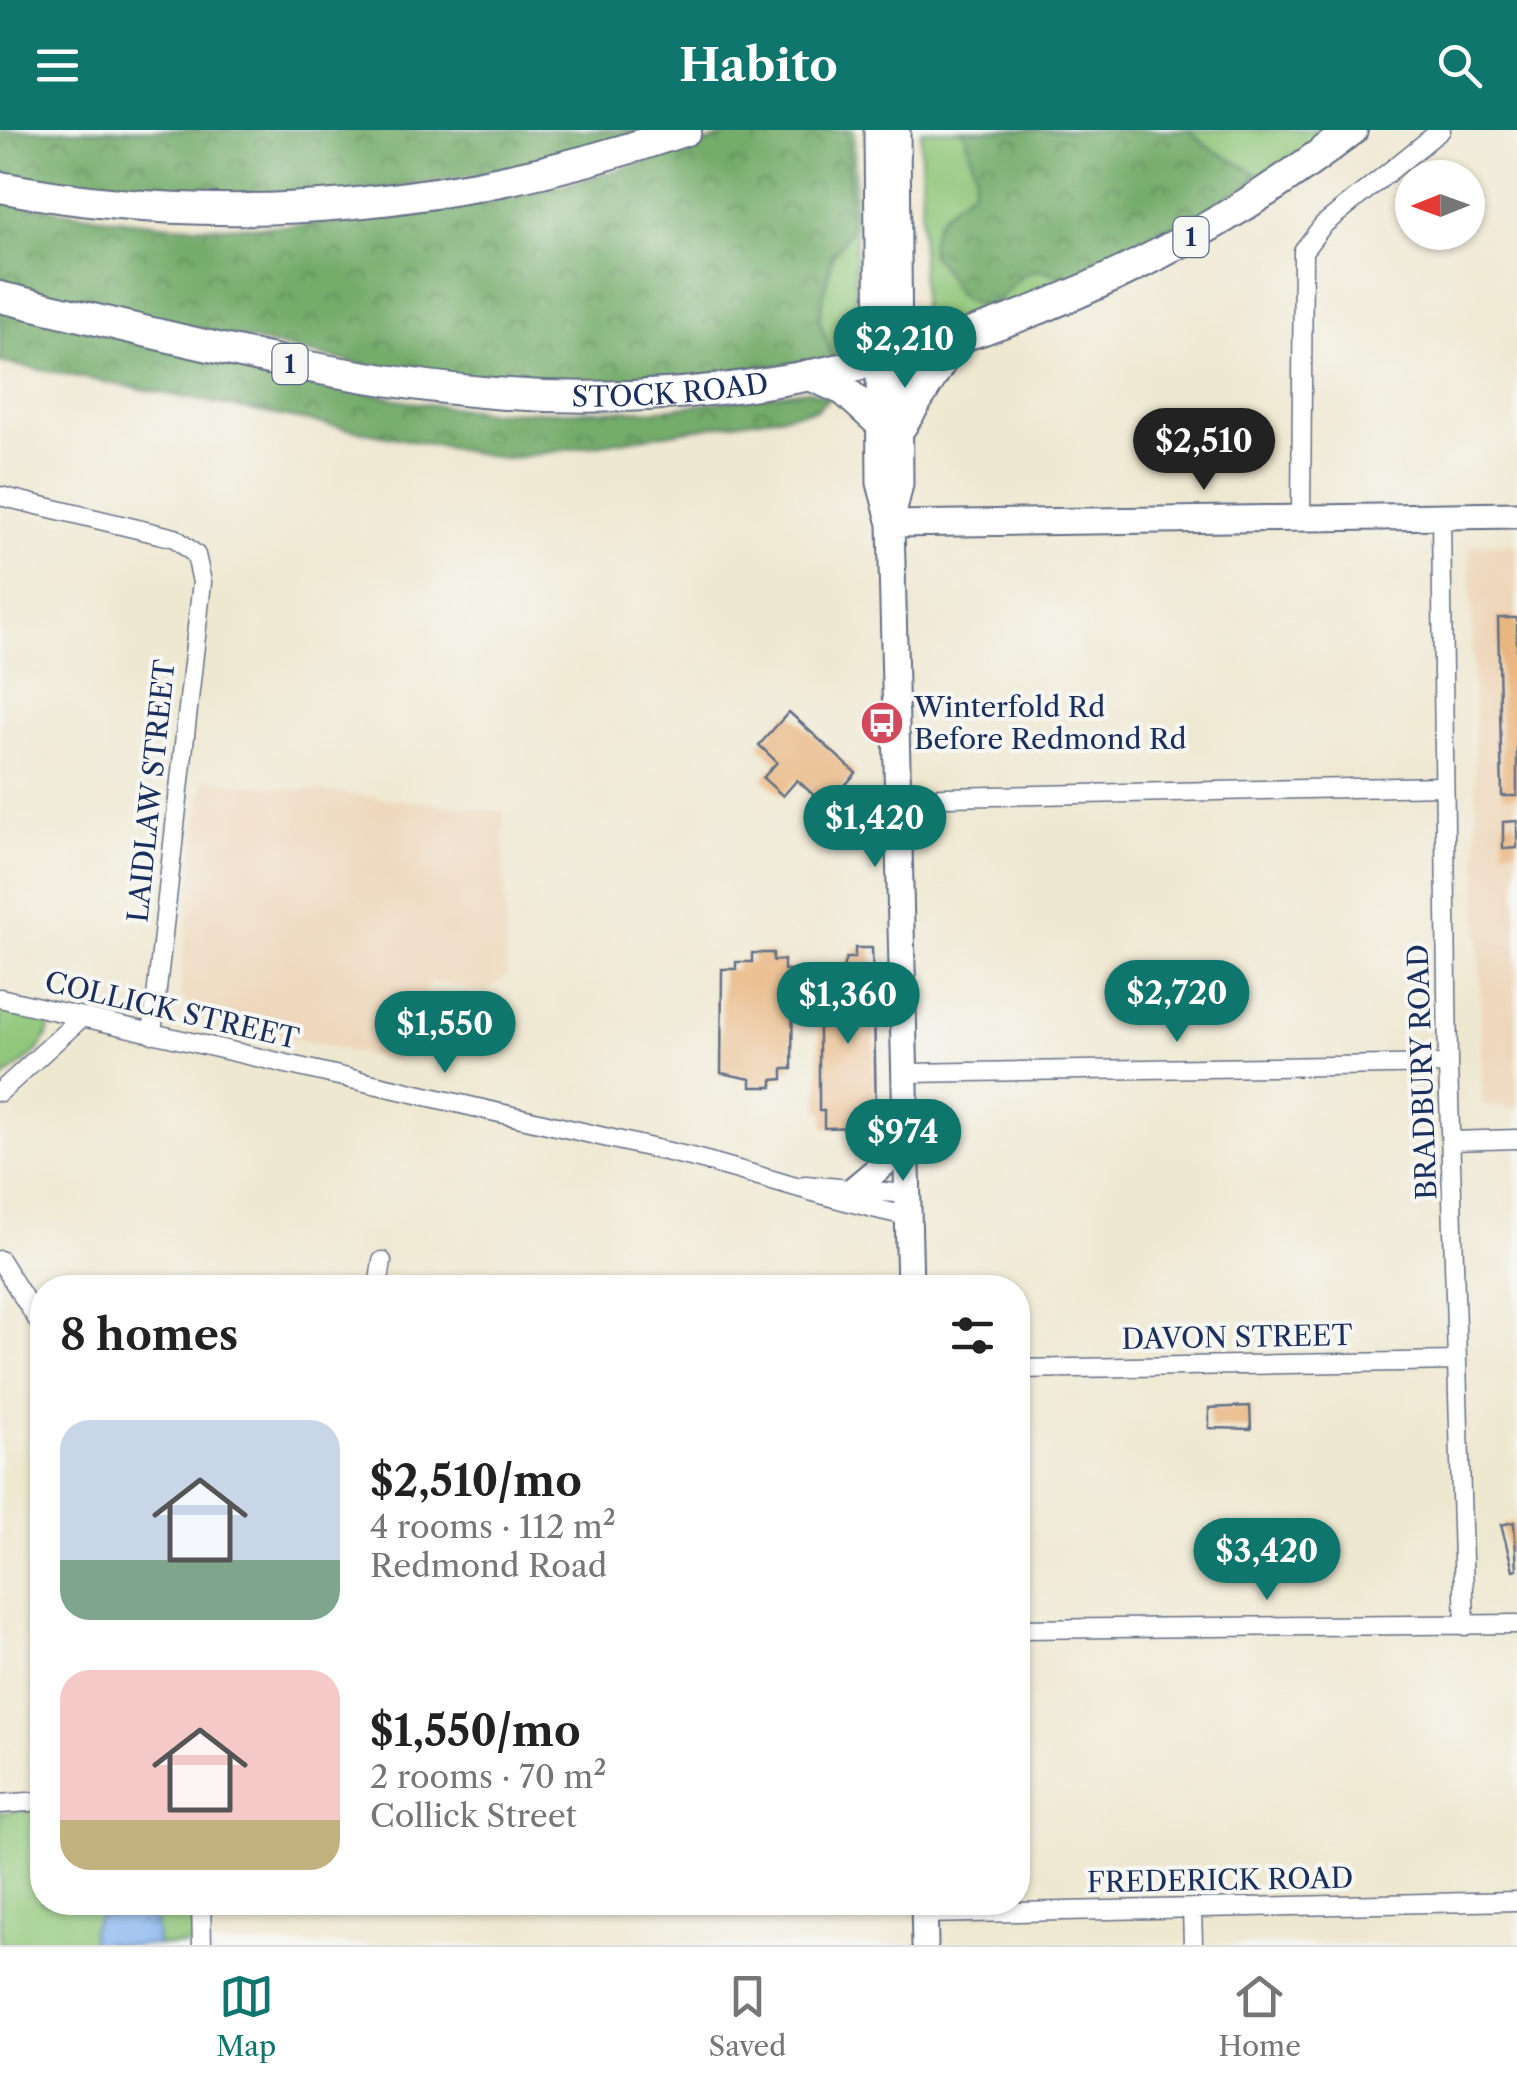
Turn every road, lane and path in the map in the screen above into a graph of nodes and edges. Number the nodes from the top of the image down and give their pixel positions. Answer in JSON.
{"nodes":[{"id":1,"x":686,"y":130,"type":"edge"},
{"id":2,"x":877,"y":130,"type":"edge"},
{"id":3,"x":897,"y":130,"type":"edge"},
{"id":4,"x":1352,"y":130,"type":"edge"},
{"id":5,"x":1441,"y":130,"type":"edge"},
{"id":6,"x":0,"y":187,"type":"edge"},
{"id":7,"x":0,"y":297,"type":"edge"},
{"id":8,"x":955,"y":339,"type":"junction"},
{"id":9,"x":888,"y":357,"type":"junction"},
{"id":10,"x":810,"y":375,"type":"junction"},
{"id":11,"x":890,"y":424,"type":"junction"},
{"id":12,"x":0,"y":496,"type":"edge"},
{"id":13,"x":1517,"y":516,"type":"edge"},
{"id":14,"x":1441,"y":517,"type":"junction"},
{"id":15,"x":1301,"y":520,"type":"junction"},
{"id":16,"x":891,"y":524,"type":"junction"},
{"id":17,"x":1442,"y":786,"type":"junction"},
{"id":18,"x":900,"y":798,"type":"junction"},
{"id":19,"x":0,"y":998,"type":"edge"},
{"id":20,"x":80,"y":1018,"type":"junction"},
{"id":21,"x":152,"y":1034,"type":"junction"},
{"id":22,"x":1448,"y":1064,"type":"junction"},
{"id":23,"x":907,"y":1073,"type":"junction"},
{"id":24,"x":0,"y":1092,"type":"edge"},
{"id":25,"x":907,"y":1136,"type":"junction"},
{"id":26,"x":1517,"y":1139,"type":"edge"},
{"id":27,"x":1451,"y":1141,"type":"junction"},
{"id":28,"x":799,"y":1184,"type":"junction"},
{"id":29,"x":855,"y":1188,"type":"junction"},
{"id":30,"x":908,"y":1205,"type":"junction"},
{"id":31,"x":0,"y":1260,"type":"edge"},
{"id":32,"x":382,"y":1261,"type":"dead end"},
{"id":33,"x":380,"y":1275,"type":"edge"},
{"id":34,"x":910,"y":1275,"type":"edge"},
{"id":35,"x":30,"y":1308,"type":"edge"},
{"id":36,"x":1457,"y":1361,"type":"junction"},
{"id":37,"x":1030,"y":1369,"type":"edge"},
{"id":38,"x":1517,"y":1624,"type":"edge"},
{"id":39,"x":1466,"y":1626,"type":"junction"},
{"id":40,"x":1030,"y":1629,"type":"edge"},
{"id":41,"x":30,"y":1801,"type":"edge"},
{"id":42,"x":0,"y":1804,"type":"edge"},
{"id":43,"x":1517,"y":1901,"type":"edge"},
{"id":44,"x":1030,"y":1908,"type":"edge"},
{"id":45,"x":1192,"y":1908,"type":"junction"},
{"id":46,"x":201,"y":1915,"type":"edge"},
{"id":47,"x":924,"y":1915,"type":"edge"},
{"id":48,"x":202,"y":1945,"type":"edge"},
{"id":49,"x":924,"y":1945,"type":"edge"},
{"id":50,"x":1193,"y":1945,"type":"edge"}],
"edges":[{"from":1,"to":6,"type":"highway"},
{"from":2,"to":9,"type":"main road"},
{"from":3,"to":9,"type":"main road"},
{"from":4,"to":8,"type":"highway","name":"STOCK ROAD","number":"1"},
{"from":5,"to":15,"type":"street"},
{"from":7,"to":10,"type":"highway","name":"STOCK ROAD","number":"1"},
{"from":8,"to":9,"type":"highway","name":"STOCK ROAD","number":"1"},
{"from":8,"to":11,"type":"highway"},
{"from":9,"to":10,"type":"highway","name":"STOCK ROAD","number":"1"},
{"from":9,"to":11,"type":"main road"},
{"from":10,"to":11,"type":"highway"},
{"from":11,"to":16,"type":"main road"},
{"from":12,"to":21,"type":"street","name":"LAIDLAW STREET"},
{"from":13,"to":14,"type":"main road"},
{"from":14,"to":15,"type":"main road"},
{"from":14,"to":17,"type":"street","name":"BRADBURY ROAD"},
{"from":15,"to":16,"type":"main road"},
{"from":16,"to":18,"type":"main road"},
{"from":17,"to":18,"type":"street"},
{"from":17,"to":22,"type":"street","name":"BRADBURY ROAD"},
{"from":18,"to":23,"type":"main road"},
{"from":19,"to":20,"type":"street","name":"COLLICK STREET"},
{"from":20,"to":21,"type":"street","name":"COLLICK STREET"},
{"from":20,"to":24,"type":"street"},
{"from":21,"to":28,"type":"street","name":"COLLICK STREET"},
{"from":22,"to":23,"type":"street"},
{"from":22,"to":27,"type":"street","name":"BRADBURY ROAD"},
{"from":23,"to":25,"type":"main road"},
{"from":25,"to":29,"type":"main road"},
{"from":25,"to":30,"type":"main road"},
{"from":26,"to":27,"type":"street"},
{"from":27,"to":36,"type":"street","name":"BRADBURY ROAD"},
{"from":28,"to":29,"type":"street","name":"COLLICK STREET"},
{"from":28,"to":30,"type":"street","name":"COLLICK STREET"},
{"from":29,"to":30,"type":"street","name":"COLLICK STREET"},
{"from":30,"to":34,"type":"main road"},
{"from":31,"to":35,"type":"street"},
{"from":32,"to":33,"type":"street"},
{"from":36,"to":37,"type":"street","name":"DAVON STREET"},
{"from":36,"to":39,"type":"street","name":"BRADBURY ROAD"},
{"from":38,"to":39,"type":"street"},
{"from":39,"to":40,"type":"street"},
{"from":41,"to":42,"type":"street"},
{"from":43,"to":45,"type":"street","name":"FREDERICK ROAD"},
{"from":44,"to":45,"type":"street","name":"FREDERICK ROAD"},
{"from":45,"to":50,"type":"street"},
{"from":46,"to":48,"type":"street"},
{"from":47,"to":49,"type":"main road"}]}
